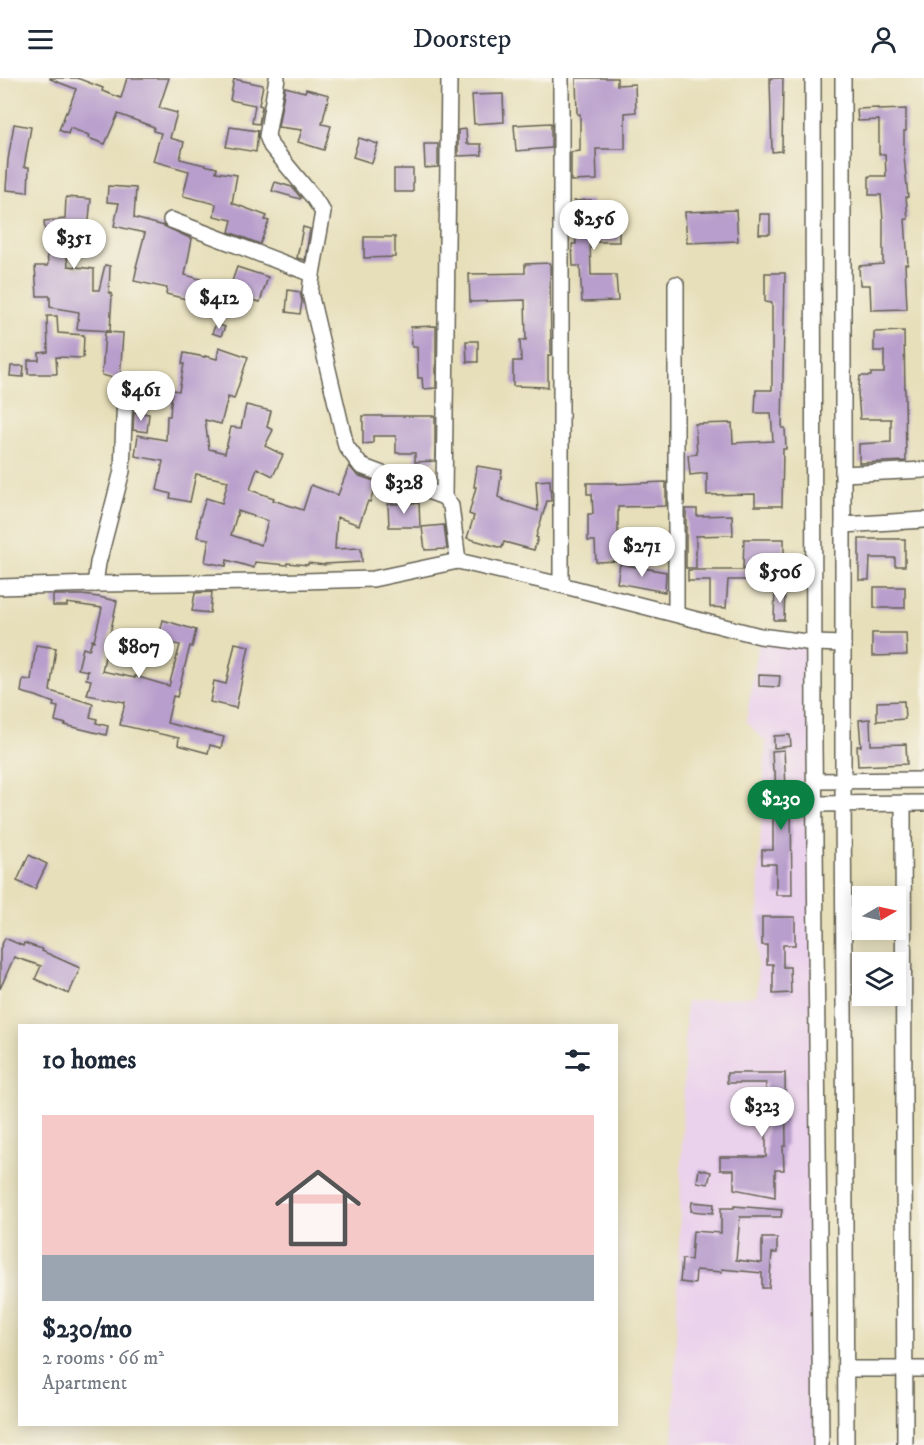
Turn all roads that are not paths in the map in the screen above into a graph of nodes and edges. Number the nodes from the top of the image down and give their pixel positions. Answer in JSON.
{"nodes":[{"id":1,"x":277,"y":78,"type":"edge"},
{"id":2,"x":449,"y":78,"type":"edge"},
{"id":3,"x":561,"y":78,"type":"edge"},
{"id":4,"x":813,"y":78,"type":"edge"},
{"id":5,"x":843,"y":78,"type":"edge"},
{"id":6,"x":171,"y":220,"type":"dead end"},
{"id":7,"x":312,"y":274,"type":"junction"},
{"id":8,"x":676,"y":284,"type":"dead end"},
{"id":9,"x":125,"y":394,"type":"dead end"},
{"id":10,"x":924,"y":470,"type":"edge"},
{"id":11,"x":843,"y":474,"type":"junction"},
{"id":12,"x":444,"y":497,"type":"junction"},
{"id":13,"x":924,"y":520,"type":"edge"},
{"id":14,"x":843,"y":525,"type":"junction"},
{"id":15,"x":458,"y":561,"type":"junction"},
{"id":16,"x":95,"y":584,"type":"junction"},
{"id":17,"x":561,"y":585,"type":"junction"},
{"id":18,"x":0,"y":587,"type":"edge"},
{"id":19,"x":675,"y":614,"type":"junction"},
{"id":20,"x":814,"y":643,"type":"junction"},
{"id":21,"x":843,"y":644,"type":"junction"},
{"id":22,"x":924,"y":780,"type":"edge"},
{"id":23,"x":815,"y":781,"type":"junction"},
{"id":24,"x":843,"y":781,"type":"junction"},
{"id":25,"x":843,"y":803,"type":"junction"},
{"id":26,"x":903,"y":803,"type":"junction"},
{"id":27,"x":924,"y":803,"type":"edge"},
{"id":28,"x":815,"y":804,"type":"junction"},
{"id":29,"x":846,"y":1369,"type":"junction"},
{"id":30,"x":924,"y":1369,"type":"edge"},
{"id":31,"x":905,"y":1370,"type":"junction"},
{"id":32,"x":821,"y":1445,"type":"edge"},
{"id":33,"x":846,"y":1445,"type":"edge"},
{"id":34,"x":905,"y":1445,"type":"edge"}],
"edges":[{"from":1,"to":7,"type":"street"},
{"from":2,"to":12,"type":"street"},
{"from":3,"to":17,"type":"street"},
{"from":4,"to":20,"type":"street"},
{"from":5,"to":11,"type":"street"},
{"from":6,"to":7,"type":"street"},
{"from":7,"to":12,"type":"street"},
{"from":8,"to":19,"type":"street"},
{"from":9,"to":16,"type":"street"},
{"from":10,"to":11,"type":"street"},
{"from":11,"to":14,"type":"street"},
{"from":12,"to":15,"type":"street"},
{"from":13,"to":14,"type":"street"},
{"from":14,"to":21,"type":"street"},
{"from":15,"to":16,"type":"street"},
{"from":15,"to":17,"type":"street"},
{"from":16,"to":18,"type":"street"},
{"from":17,"to":19,"type":"street"},
{"from":19,"to":20,"type":"street"},
{"from":20,"to":21,"type":"street"},
{"from":20,"to":23,"type":"street"},
{"from":21,"to":24,"type":"street"},
{"from":22,"to":24,"type":"street"},
{"from":23,"to":24,"type":"street"},
{"from":23,"to":28,"type":"street"},
{"from":24,"to":25,"type":"street"},
{"from":25,"to":26,"type":"street"},
{"from":25,"to":28,"type":"street"},
{"from":25,"to":29,"type":"street"},
{"from":26,"to":27,"type":"street"},
{"from":26,"to":31,"type":"street"},
{"from":28,"to":32,"type":"street"},
{"from":29,"to":31,"type":"street"},
{"from":29,"to":33,"type":"street"},
{"from":30,"to":31,"type":"street"},
{"from":31,"to":34,"type":"street"}]}
